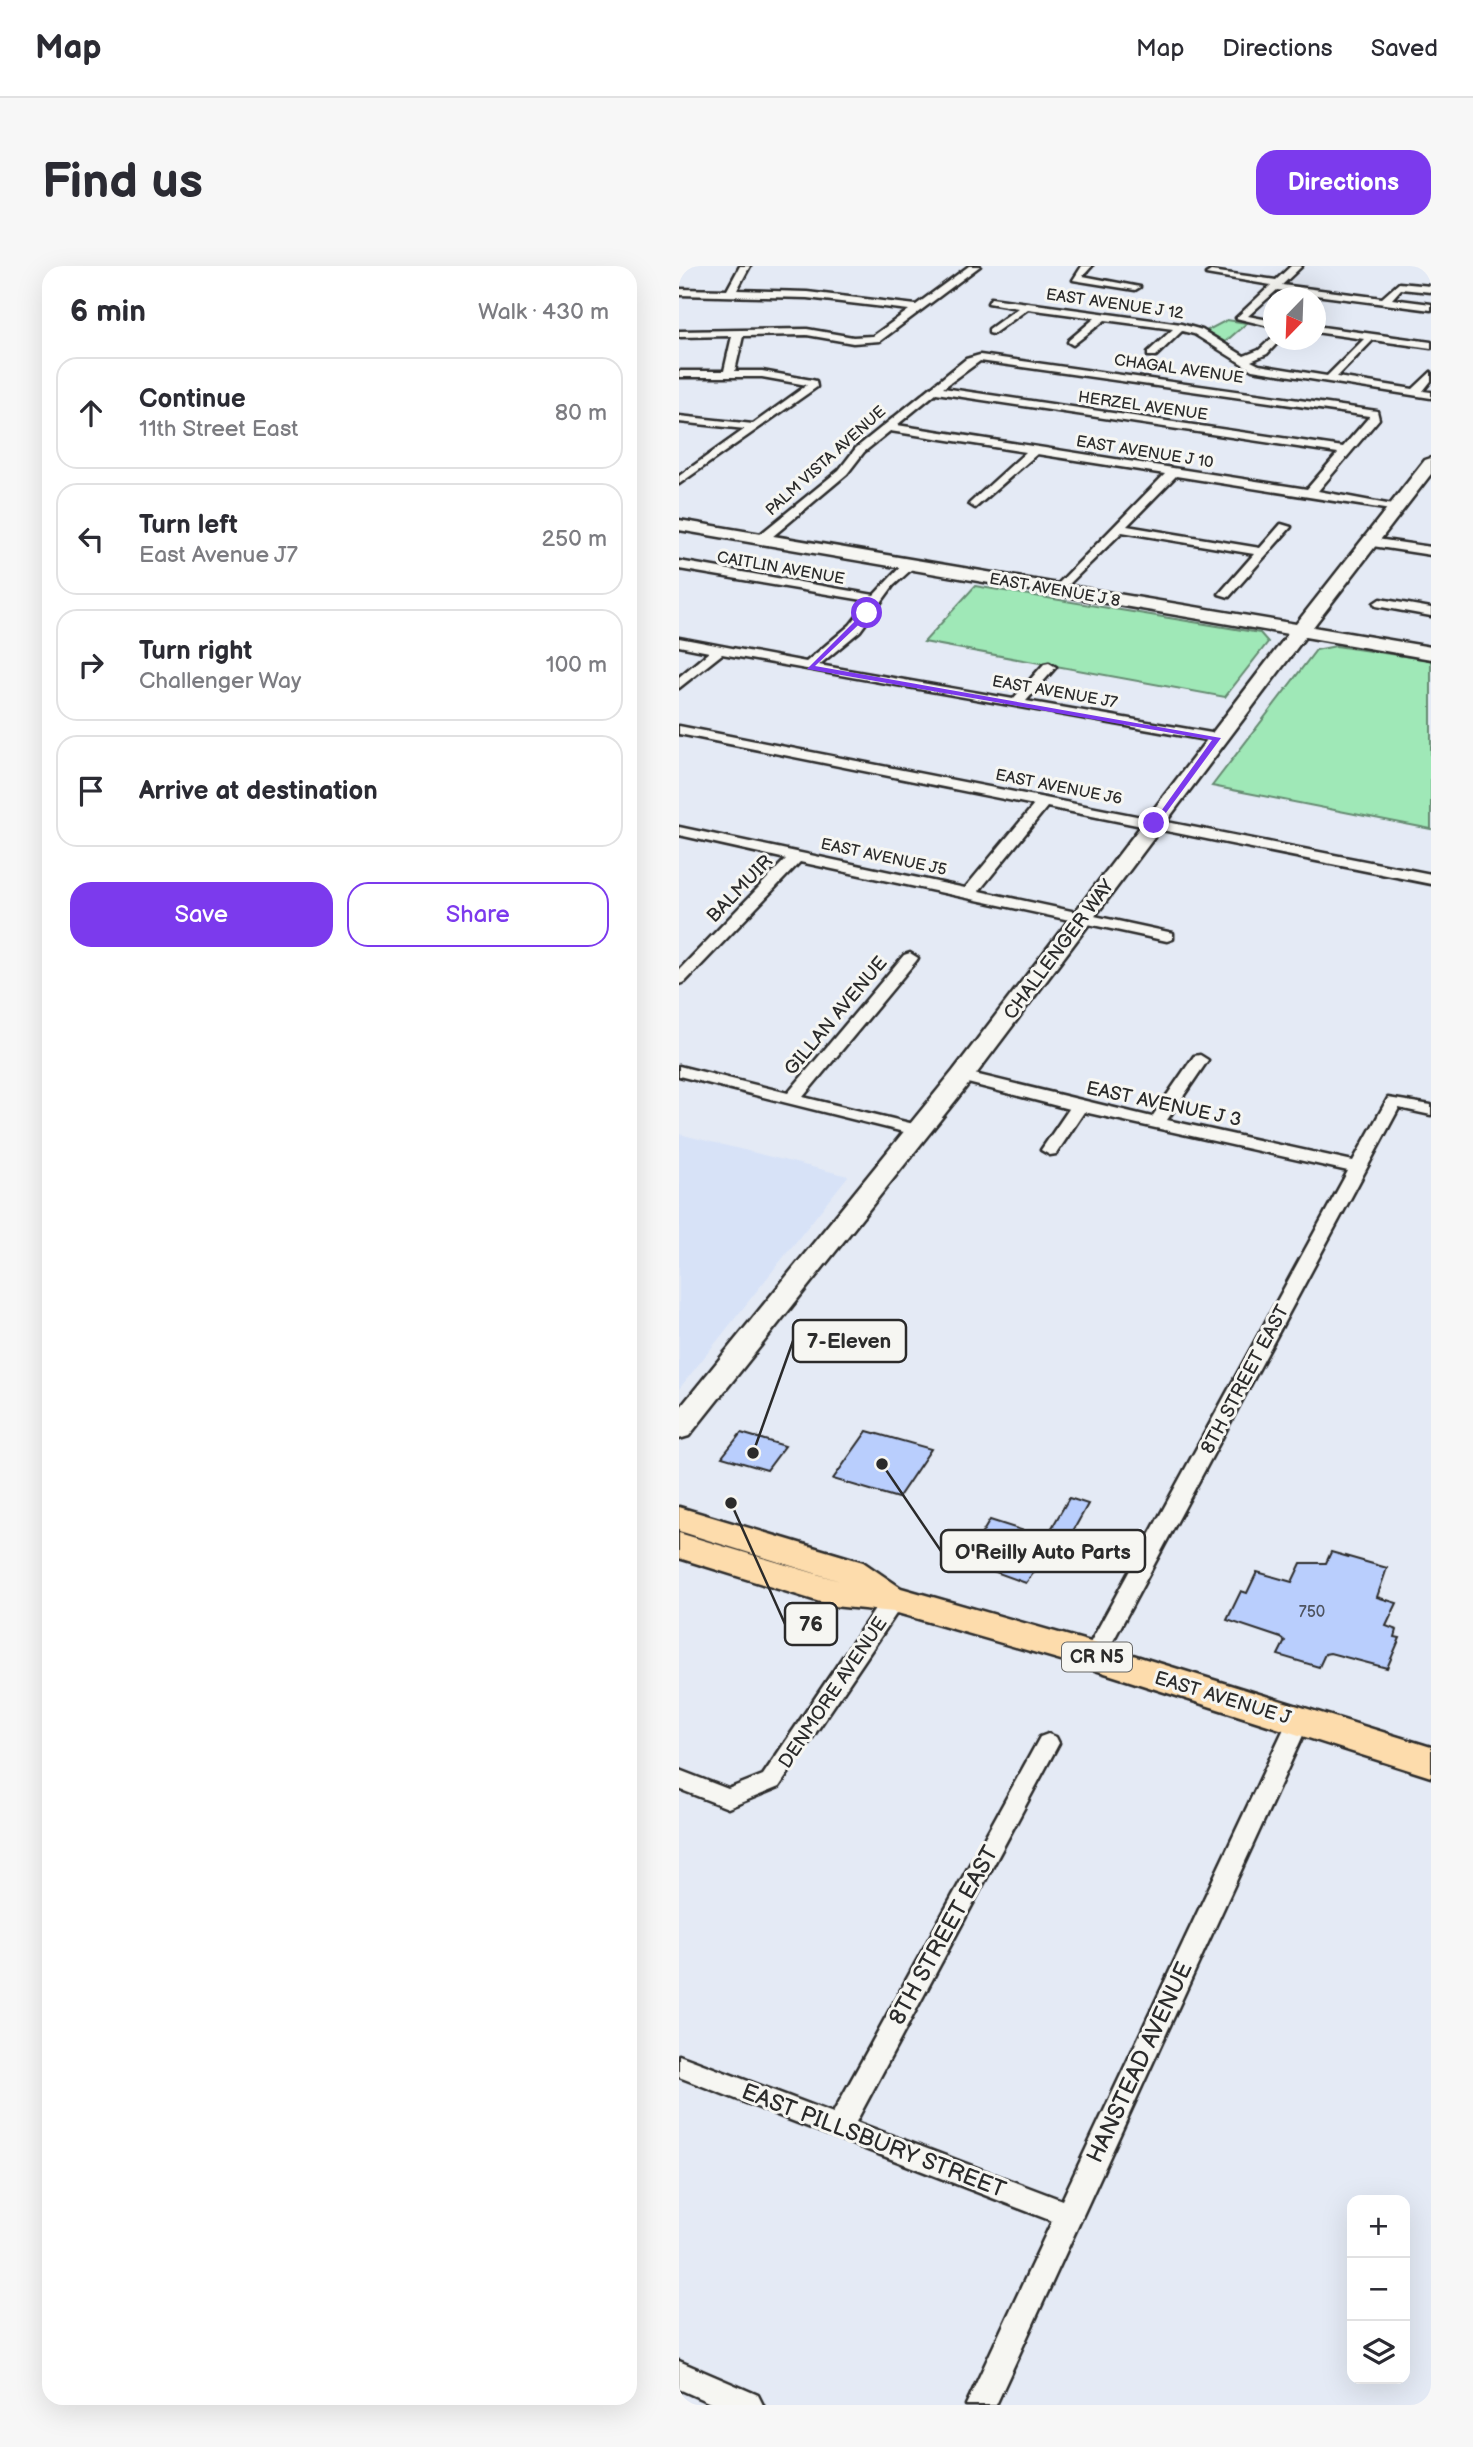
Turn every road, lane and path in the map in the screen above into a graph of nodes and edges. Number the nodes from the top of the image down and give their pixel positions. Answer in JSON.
{"nodes":[{"id":1,"x":745,"y":266,"type":"edge"},
{"id":2,"x":975,"y":266,"type":"edge"},
{"id":3,"x":1087,"y":266,"type":"edge"},
{"id":4,"x":1297,"y":266,"type":"edge"},
{"id":5,"x":1211,"y":274,"type":"dead end"},
{"id":6,"x":1277,"y":285,"type":"junction"},
{"id":7,"x":1135,"y":286,"type":"dead end"},
{"id":8,"x":1431,"y":289,"type":"edge"},
{"id":9,"x":679,"y":292,"type":"edge"},
{"id":10,"x":730,"y":294,"type":"junction"},
{"id":11,"x":1263,"y":298,"type":"edge"},
{"id":12,"x":991,"y":301,"type":"dead end"},
{"id":13,"x":1384,"y":301,"type":"junction"},
{"id":14,"x":1026,"y":306,"type":"junction"},
{"id":15,"x":1431,"y":307,"type":"edge"},
{"id":16,"x":917,"y":308,"type":"junction"},
{"id":17,"x":1103,"y":316,"type":"junction"},
{"id":18,"x":1263,"y":322,"type":"edge"},
{"id":19,"x":1181,"y":327,"type":"junction"},
{"id":20,"x":993,"y":331,"type":"dead end"},
{"id":21,"x":1326,"y":331,"type":"edge"},
{"id":22,"x":679,"y":334,"type":"edge"},
{"id":23,"x":738,"y":334,"type":"junction"},
{"id":24,"x":1368,"y":340,"type":"dead end"},
{"id":25,"x":1073,"y":342,"type":"dead end"},
{"id":26,"x":1431,"y":345,"type":"edge"},
{"id":27,"x":1265,"y":350,"type":"edge"},
{"id":28,"x":1152,"y":354,"type":"dead end"},
{"id":29,"x":979,"y":358,"type":"joint"},
{"id":30,"x":1241,"y":361,"type":"junction"},
{"id":31,"x":679,"y":374,"type":"edge"},
{"id":32,"x":729,"y":374,"type":"junction"},
{"id":33,"x":1431,"y":375,"type":"edge"},
{"id":34,"x":1329,"y":380,"type":"junction"},
{"id":35,"x":935,"y":390,"type":"junction"},
{"id":36,"x":1415,"y":393,"type":"junction"},
{"id":37,"x":1431,"y":395,"type":"edge"},
{"id":38,"x":679,"y":419,"type":"edge"},
{"id":39,"x":887,"y":427,"type":"junction"},
{"id":40,"x":754,"y":428,"type":"junction"},
{"id":41,"x":1035,"y":450,"type":"junction"},
{"id":42,"x":1346,"y":451,"type":"junction"},
{"id":43,"x":1431,"y":463,"type":"edge"},
{"id":44,"x":1173,"y":472,"type":"junction"},
{"id":45,"x":679,"y":481,"type":"edge"},
{"id":46,"x":1310,"y":493,"type":"junction"},
{"id":47,"x":975,"y":504,"type":"dead end"},
{"id":48,"x":1397,"y":507,"type":"junction"},
{"id":49,"x":679,"y":525,"type":"edge"},
{"id":50,"x":1285,"y":527,"type":"dead end"},
{"id":51,"x":1118,"y":528,"type":"junction"},
{"id":52,"x":762,"y":539,"type":"junction"},
{"id":53,"x":1370,"y":542,"type":"junction"},
{"id":54,"x":1431,"y":551,"type":"edge"},
{"id":55,"x":1262,"y":552,"type":"junction"},
{"id":56,"x":679,"y":565,"type":"edge"},
{"id":57,"x":909,"y":565,"type":"junction"},
{"id":58,"x":1059,"y":590,"type":"junction"},
{"id":59,"x":1225,"y":594,"type":"dead end"},
{"id":60,"x":877,"y":598,"type":"junction"},
{"id":61,"x":1380,"y":603,"type":"dead end"},
{"id":62,"x":1431,"y":612,"type":"edge"},
{"id":63,"x":1302,"y":632,"type":"junction"},
{"id":64,"x":679,"y":642,"type":"edge"},
{"id":65,"x":719,"y":650,"type":"junction"},
{"id":66,"x":1431,"y":653,"type":"edge"},
{"id":67,"x":809,"y":667,"type":"junction"},
{"id":68,"x":1049,"y":667,"type":"dead end"},
{"id":69,"x":679,"y":684,"type":"edge"},
{"id":70,"x":1017,"y":702,"type":"junction"},
{"id":71,"x":679,"y":730,"type":"edge"},
{"id":72,"x":1217,"y":738,"type":"junction"},
{"id":73,"x":1044,"y":801,"type":"junction"},
{"id":74,"x":1154,"y":823,"type":"junction"},
{"id":75,"x":679,"y":831,"type":"edge"},
{"id":76,"x":799,"y":855,"type":"junction"},
{"id":77,"x":1431,"y":879,"type":"edge"},
{"id":78,"x":970,"y":892,"type":"junction"},
{"id":79,"x":1082,"y":917,"type":"junction"},
{"id":80,"x":1167,"y":936,"type":"dead end"},
{"id":81,"x":910,"y":958,"type":"dead end"},
{"id":82,"x":679,"y":979,"type":"edge"},
{"id":83,"x":1200,"y":1060,"type":"dead end"},
{"id":84,"x":679,"y":1071,"type":"edge"},
{"id":85,"x":961,"y":1076,"type":"junction"},
{"id":86,"x":792,"y":1099,"type":"junction"},
{"id":87,"x":1079,"y":1106,"type":"junction"},
{"id":88,"x":1431,"y":1110,"type":"edge"},
{"id":89,"x":1157,"y":1122,"type":"junction"},
{"id":90,"x":916,"y":1130,"type":"junction"},
{"id":91,"x":1050,"y":1150,"type":"dead end"},
{"id":92,"x":1359,"y":1168,"type":"junction"},
{"id":93,"x":679,"y":1429,"type":"edge"},
{"id":94,"x":679,"y":1519,"type":"edge"},
{"id":95,"x":679,"y":1545,"type":"edge"},
{"id":96,"x":894,"y":1598,"type":"junction"},
{"id":97,"x":1094,"y":1656,"type":"junction"},
{"id":98,"x":1299,"y":1720,"type":"junction"},
{"id":99,"x":1048,"y":1743,"type":"dead end"},
{"id":100,"x":1431,"y":1762,"type":"edge"},
{"id":101,"x":679,"y":1779,"type":"edge"},
{"id":102,"x":679,"y":2066,"type":"edge"},
{"id":103,"x":839,"y":2127,"type":"junction"},
{"id":104,"x":1068,"y":2215,"type":"junction"},
{"id":105,"x":679,"y":2375,"type":"edge"},
{"id":106,"x":748,"y":2405,"type":"edge"},
{"id":107,"x":981,"y":2405,"type":"edge"}],
"edges":[{"from":1,"to":10,"type":"street"},
{"from":2,"to":16,"type":"street"},
{"from":3,"to":7,"type":"street"},
{"from":4,"to":6,"type":"street"},
{"from":5,"to":6,"type":"street"},
{"from":6,"to":13,"type":"street"},
{"from":8,"to":13,"type":"street"},
{"from":9,"to":10,"type":"street"},
{"from":10,"to":16,"type":"street"},
{"from":11,"to":18,"type":"street"},
{"from":12,"to":14,"type":"street","name":"EAST AVENUE J 12"},
{"from":13,"to":15,"type":"street"},
{"from":14,"to":17,"type":"street","name":"EAST AVENUE J 12"},
{"from":14,"to":20,"type":"street"},
{"from":16,"to":23,"type":"street"},
{"from":17,"to":19,"type":"street","name":"EAST AVENUE J 12"},
{"from":17,"to":25,"type":"street"},
{"from":19,"to":28,"type":"street"},
{"from":19,"to":30,"type":"street","name":"EAST AVENUE J 12"},
{"from":21,"to":26,"type":"street"},
{"from":22,"to":23,"type":"street"},
{"from":23,"to":32,"type":"street"},
{"from":24,"to":34,"type":"street"},
{"from":27,"to":30,"type":"street"},
{"from":29,"to":35,"type":"street","name":"PALM VISTA AVENUE"},
{"from":29,"to":42,"type":"street","name":"CHAGAL AVENUE"},
{"from":30,"to":34,"type":"street","name":"EAST AVENUE J 12"},
{"from":31,"to":32,"type":"street"},
{"from":32,"to":40,"type":"street"},
{"from":33,"to":36,"type":"street"},
{"from":34,"to":36,"type":"street","name":"EAST AVENUE J 12"},
{"from":35,"to":39,"type":"street","name":"PALM VISTA AVENUE"},
{"from":35,"to":42,"type":"street","name":"HERZEL AVENUE"},
{"from":36,"to":37,"type":"street","name":"EAST AVENUE J 12"},
{"from":38,"to":40,"type":"street"},
{"from":39,"to":41,"type":"street","name":"EAST AVENUE J 10"},
{"from":39,"to":52,"type":"street","name":"PALM VISTA AVENUE"},
{"from":40,"to":45,"type":"street"},
{"from":41,"to":44,"type":"street","name":"EAST AVENUE J 10"},
{"from":41,"to":47,"type":"street"},
{"from":42,"to":46,"type":"street"},
{"from":43,"to":48,"type":"main road","name":"CHALLENGER WAY"},
{"from":44,"to":46,"type":"street","name":"EAST AVENUE J 10"},
{"from":44,"to":51,"type":"street"},
{"from":46,"to":48,"type":"street","name":"EAST AVENUE J 10"},
{"from":48,"to":53,"type":"main road","name":"CHALLENGER WAY"},
{"from":49,"to":52,"type":"main road","name":"EAST AVENUE J 8"},
{"from":50,"to":55,"type":"street"},
{"from":51,"to":55,"type":"street"},
{"from":51,"to":58,"type":"street"},
{"from":52,"to":57,"type":"main road","name":"EAST AVENUE J 8"},
{"from":53,"to":54,"type":"street"},
{"from":53,"to":63,"type":"main road","name":"CHALLENGER WAY"},
{"from":55,"to":59,"type":"street"},
{"from":56,"to":60,"type":"street","name":"CAITLIN AVENUE"},
{"from":57,"to":58,"type":"main road","name":"EAST AVENUE J 8"},
{"from":57,"to":60,"type":"street"},
{"from":58,"to":63,"type":"main road","name":"EAST AVENUE J 8"},
{"from":60,"to":67,"type":"street"},
{"from":61,"to":62,"type":"street"},
{"from":63,"to":66,"type":"main road","name":"EAST AVENUE J 8"},
{"from":63,"to":72,"type":"main road","name":"CHALLENGER WAY"},
{"from":64,"to":65,"type":"street","name":"EAST AVENUE J7"},
{"from":65,"to":67,"type":"street","name":"EAST AVENUE J7"},
{"from":65,"to":69,"type":"street"},
{"from":67,"to":70,"type":"street","name":"EAST AVENUE J7"},
{"from":68,"to":70,"type":"street"},
{"from":70,"to":72,"type":"street","name":"EAST AVENUE J7"},
{"from":71,"to":73,"type":"street","name":"EAST AVENUE J6"},
{"from":72,"to":74,"type":"main road","name":"CHALLENGER WAY"},
{"from":73,"to":74,"type":"street","name":"EAST AVENUE J6"},
{"from":73,"to":78,"type":"street"},
{"from":74,"to":77,"type":"street","name":"EAST AVENUE J6"},
{"from":74,"to":79,"type":"main road","name":"CHALLENGER WAY"},
{"from":75,"to":76,"type":"street","name":"EAST AVENUE J5"},
{"from":76,"to":78,"type":"street","name":"EAST AVENUE J5"},
{"from":76,"to":82,"type":"street","name":"BALMUIR"},
{"from":78,"to":79,"type":"street","name":"EAST AVENUE J5"},
{"from":79,"to":80,"type":"street","name":"EAST AVENUE J5"},
{"from":79,"to":85,"type":"main road","name":"CHALLENGER WAY"},
{"from":81,"to":86,"type":"street","name":"GILLAN AVENUE"},
{"from":83,"to":89,"type":"street"},
{"from":84,"to":86,"type":"street"},
{"from":85,"to":87,"type":"street","name":"EAST AVENUE J 3"},
{"from":85,"to":90,"type":"main road","name":"CHALLENGER WAY"},
{"from":86,"to":90,"type":"street"},
{"from":87,"to":89,"type":"street","name":"EAST AVENUE J 3"},
{"from":87,"to":91,"type":"street"},
{"from":88,"to":92,"type":"street","name":"8TH STREET EAST"},
{"from":89,"to":92,"type":"street","name":"EAST AVENUE J 3"},
{"from":90,"to":93,"type":"main road","name":"CHALLENGER WAY"},
{"from":92,"to":97,"type":"street","name":"8TH STREET EAST"},
{"from":94,"to":96,"type":"main road","name":"EAST AVENUE J","number":"CR N5"},
{"from":95,"to":96,"type":"main road","name":"EAST AVENUE J","number":"CR N5"},
{"from":96,"to":97,"type":"main road","name":"EAST AVENUE J","number":"CR N5"},
{"from":96,"to":101,"type":"street","name":"DENMORE AVENUE"},
{"from":97,"to":98,"type":"main road","name":"EAST AVENUE J","number":"CR N5"},
{"from":98,"to":100,"type":"main road","name":"EAST AVENUE J","number":"CR N5"},
{"from":98,"to":104,"type":"street","name":"HANSTEAD AVENUE"},
{"from":99,"to":103,"type":"street","name":"8TH STREET EAST"},
{"from":102,"to":103,"type":"street","name":"EAST PILLSBURY STREET"},
{"from":103,"to":104,"type":"street","name":"EAST PILLSBURY STREET"},
{"from":104,"to":107,"type":"street","name":"HANSTEAD AVENUE"},
{"from":105,"to":106,"type":"street"}]}
